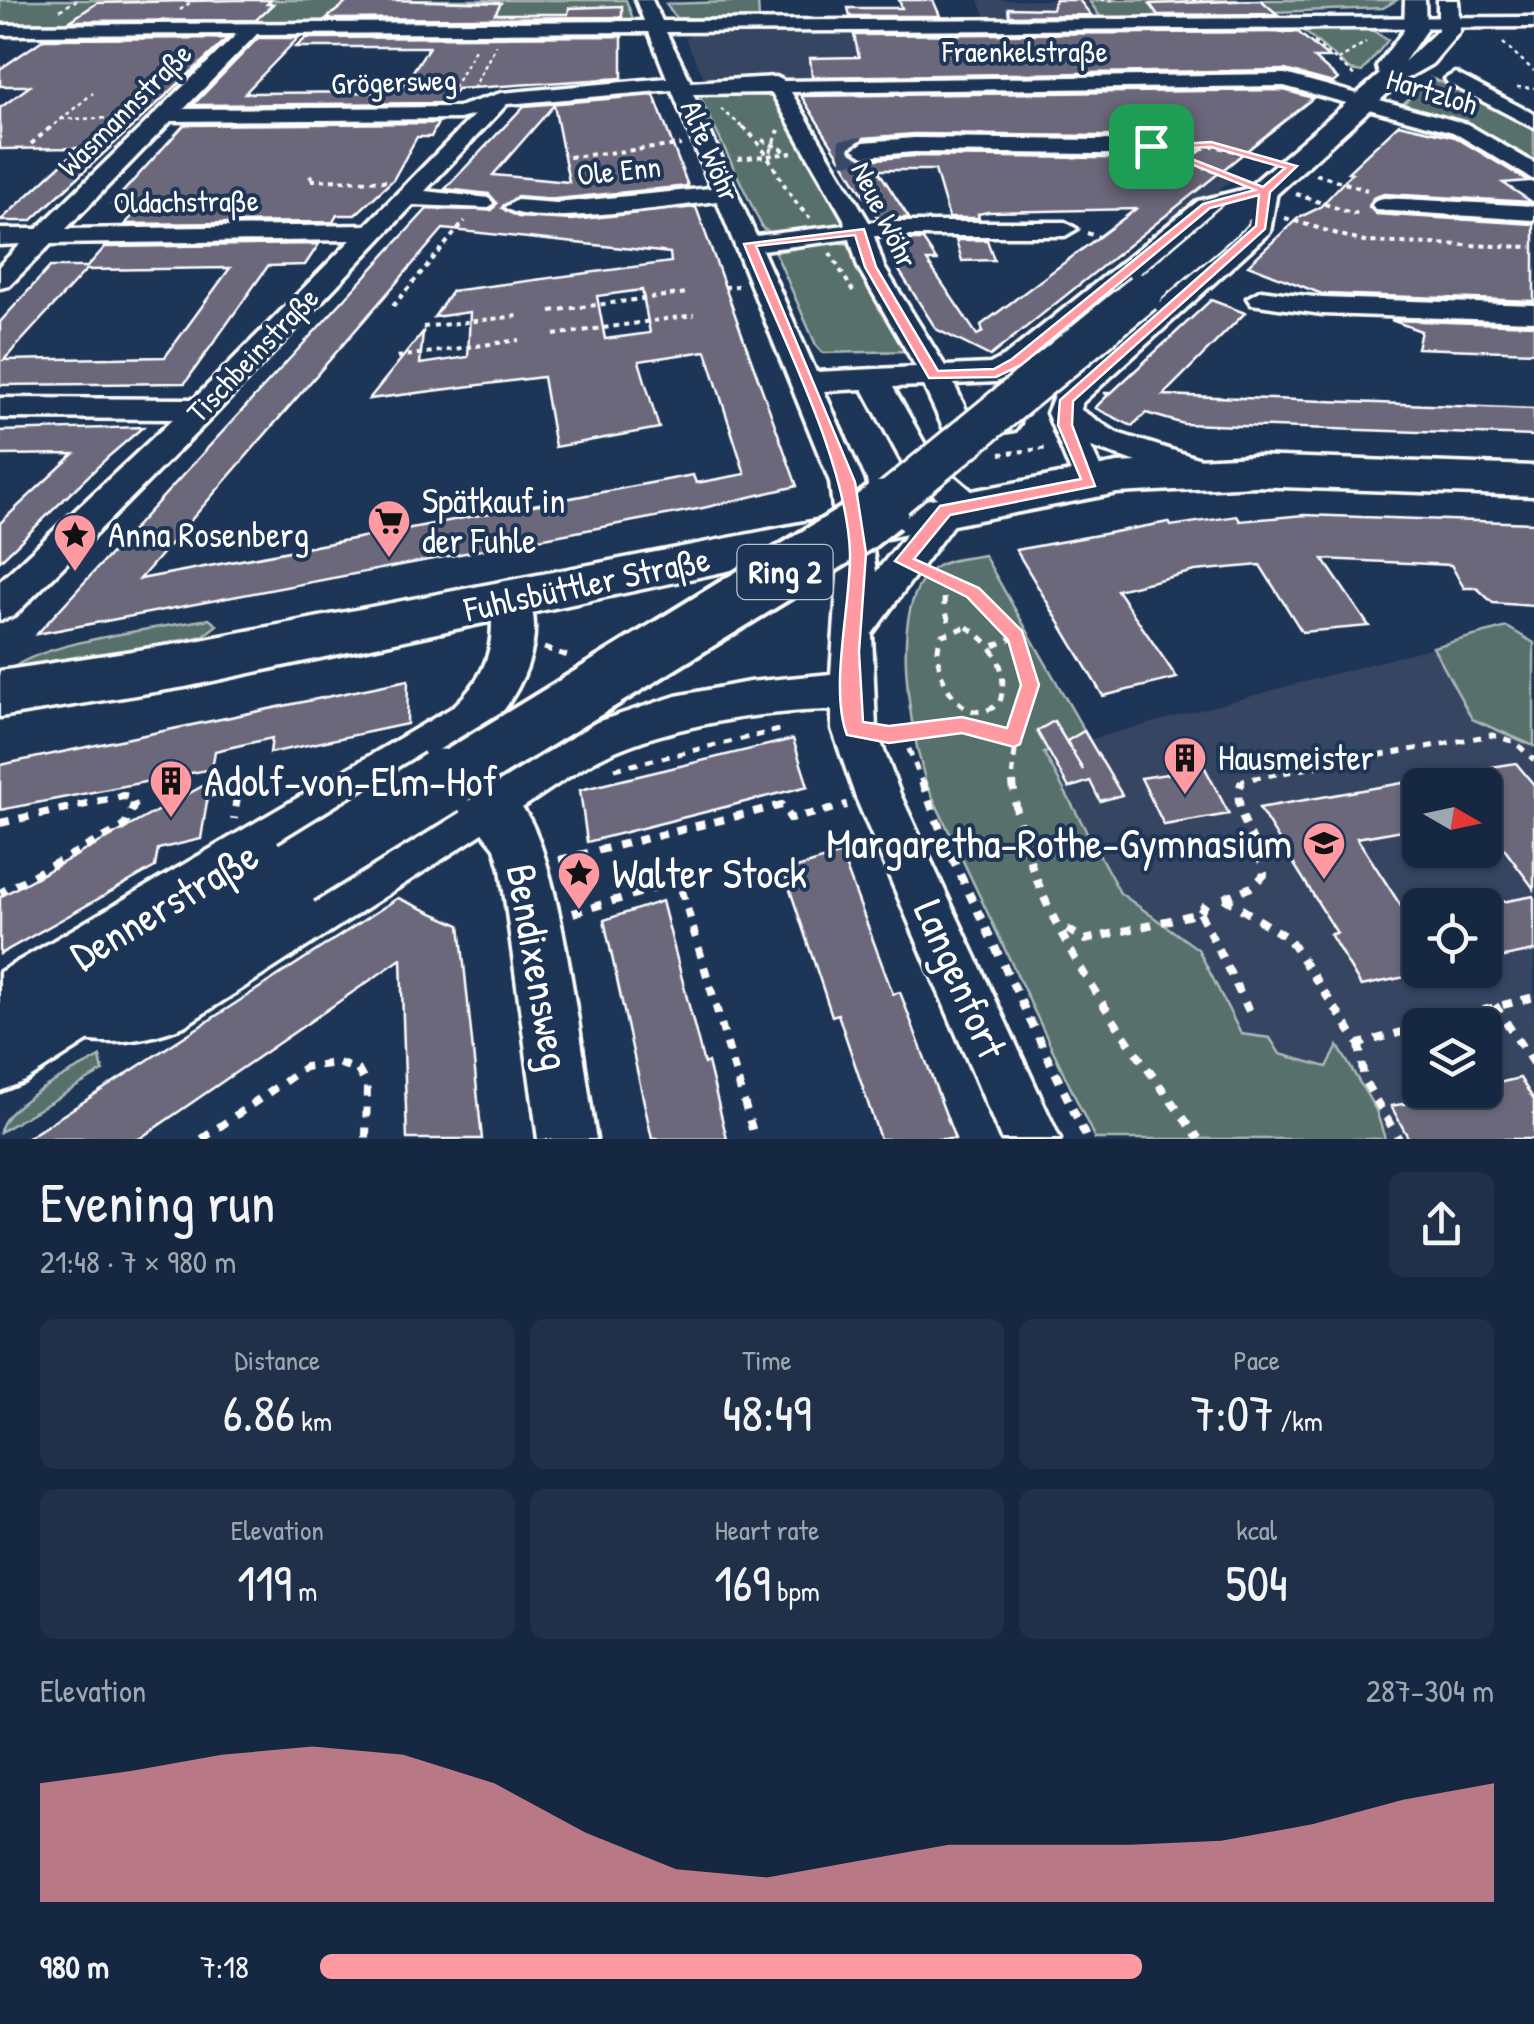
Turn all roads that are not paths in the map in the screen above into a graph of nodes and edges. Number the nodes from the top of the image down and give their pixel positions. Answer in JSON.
{"nodes":[{"id":1,"x":644,"y":0,"type":"edge"},
{"id":2,"x":892,"y":6,"type":"dead end"},
{"id":3,"x":1416,"y":12,"type":"edge"},
{"id":4,"x":1451,"y":13,"type":"edge"},
{"id":5,"x":1534,"y":19,"type":"edge"},
{"id":6,"x":898,"y":25,"type":"junction"},
{"id":7,"x":962,"y":25,"type":"junction"},
{"id":8,"x":656,"y":26,"type":"junction"},
{"id":9,"x":254,"y":28,"type":"junction"},
{"id":10,"x":0,"y":30,"type":"edge"},
{"id":11,"x":34,"y":30,"type":"junction"},
{"id":12,"x":4,"y":50,"type":"dead end"},
{"id":13,"x":980,"y":65,"type":"junction"},
{"id":14,"x":1455,"y":79,"type":"dead end"},
{"id":15,"x":776,"y":84,"type":"junction"},
{"id":16,"x":683,"y":85,"type":"junction"},
{"id":17,"x":1376,"y":90,"type":"junction"},
{"id":18,"x":502,"y":100,"type":"junction"},
{"id":19,"x":164,"y":117,"type":"junction"},
{"id":20,"x":1534,"y":122,"type":"edge"},
{"id":21,"x":1190,"y":148,"type":"road end"},
{"id":22,"x":864,"y":150,"type":"tunnel mouth"},
{"id":23,"x":840,"y":152,"type":"tunnel mouth"},
{"id":24,"x":816,"y":154,"type":"junction"},
{"id":25,"x":1534,"y":173,"type":"edge"},
{"id":26,"x":415,"y":189,"type":"junction"},
{"id":27,"x":728,"y":192,"type":"junction"},
{"id":28,"x":1265,"y":194,"type":"junction"},
{"id":29,"x":481,"y":203,"type":"road end"},
{"id":30,"x":1384,"y":205,"type":"road end"},
{"id":31,"x":517,"y":206,"type":"dead end"},
{"id":32,"x":1534,"y":214,"type":"edge"},
{"id":33,"x":1064,"y":229,"type":"dead end"},
{"id":34,"x":860,"y":231,"type":"junction"},
{"id":35,"x":373,"y":232,"type":"junction"},
{"id":36,"x":0,"y":237,"type":"edge"},
{"id":37,"x":44,"y":237,"type":"junction"},
{"id":38,"x":750,"y":244,"type":"junction"},
{"id":39,"x":0,"y":280,"type":"edge"},
{"id":40,"x":1261,"y":298,"type":"dead end"},
{"id":41,"x":1534,"y":313,"type":"edge"},
{"id":42,"x":934,"y":375,"type":"junction"},
{"id":43,"x":872,"y":376,"type":"junction"},
{"id":44,"x":807,"y":382,"type":"junction"},
{"id":45,"x":995,"y":395,"type":"dead end"},
{"id":46,"x":0,"y":408,"type":"edge"},
{"id":47,"x":202,"y":408,"type":"junction"},
{"id":48,"x":1063,"y":412,"type":"junction"},
{"id":49,"x":1205,"y":472,"type":"junction"},
{"id":50,"x":1534,"y":480,"type":"edge"},
{"id":51,"x":1090,"y":482,"type":"junction"},
{"id":52,"x":958,"y":508,"type":"junction"},
{"id":53,"x":855,"y":527,"type":"junction"},
{"id":54,"x":0,"y":605,"type":"edge"},
{"id":55,"x":512,"y":619,"type":"junction"},
{"id":56,"x":853,"y":630,"type":"junction"},
{"id":57,"x":0,"y":694,"type":"edge"},
{"id":58,"x":852,"y":711,"type":"junction"},
{"id":59,"x":489,"y":805,"type":"junction"},
{"id":60,"x":30,"y":1010,"type":"edge"},
{"id":61,"x":0,"y":1056,"type":"edge"},
{"id":62,"x":567,"y":1139,"type":"edge"},
{"id":63,"x":1031,"y":1139,"type":"edge"}],
"edges":[{"from":1,"to":8,"type":"street","name":"Alte Wöhr"},
{"from":2,"to":6,"type":"street"},
{"from":3,"to":4,"type":"street"},
{"from":3,"to":7,"type":"street"},
{"from":3,"to":17,"type":"main road","number":"Ring 2"},
{"from":4,"to":5,"type":"street"},
{"from":4,"to":17,"type":"main road","number":"Ring 2"},
{"from":6,"to":7,"type":"street"},
{"from":6,"to":8,"type":"street"},
{"from":7,"to":13,"type":"street"},
{"from":8,"to":9,"type":"street"},
{"from":8,"to":16,"type":"street","name":"Alte Wöhr"},
{"from":9,"to":11,"type":"street"},
{"from":9,"to":19,"type":"street","name":"Wasmannstraße"},
{"from":10,"to":11,"type":"street"},
{"from":11,"to":12,"type":"street"},
{"from":13,"to":15,"type":"street","name":"Fraenkelstraße"},
{"from":13,"to":17,"type":"street","name":"Fraenkelstraße"},
{"from":14,"to":20,"type":"street","name":"Hartzloh"},
{"from":15,"to":16,"type":"street","name":"Fraenkelstraße"},
{"from":15,"to":24,"type":"street","name":"Neue Wöhr"},
{"from":16,"to":18,"type":"street","name":"Grögersweg"},
{"from":16,"to":27,"type":"street","name":"Alte Wöhr"},
{"from":17,"to":25,"type":"street","name":"Hartzloh"},
{"from":17,"to":28,"type":"main road","number":"Ring 2"},
{"from":18,"to":19,"type":"street","name":"Grögersweg"},
{"from":18,"to":26,"type":"street","name":"Tischbeinstraße"},
{"from":19,"to":37,"type":"street","name":"Wasmannstraße"},
{"from":21,"to":22,"type":"street"},
{"from":23,"to":24,"type":"street"},
{"from":24,"to":34,"type":"street","name":"Neue Wöhr"},
{"from":26,"to":29,"type":"street"},
{"from":26,"to":35,"type":"street","name":"Tischbeinstraße"},
{"from":27,"to":31,"type":"street","name":"Ole Enn"},
{"from":27,"to":38,"type":"street","name":"Alte Wöhr"},
{"from":28,"to":42,"type":"street"},
{"from":28,"to":48,"type":"street"},
{"from":28,"to":60,"type":"main road","name":"Dennerstraße","number":"Ring 2","bridge":true},
{"from":30,"to":32,"type":"street"},
{"from":33,"to":34,"type":"street"},
{"from":34,"to":38,"type":"street"},
{"from":34,"to":42,"type":"street","name":"Neue Wöhr"},
{"from":35,"to":37,"type":"street","name":"Oldachstraße"},
{"from":35,"to":47,"type":"street","name":"Tischbeinstraße"},
{"from":36,"to":37,"type":"street","name":"Oldachstraße"},
{"from":37,"to":39,"type":"street","name":"Wasmannstraße"},
{"from":38,"to":44,"type":"street","name":"Alte Wöhr"},
{"from":40,"to":41,"type":"street"},
{"from":42,"to":43,"type":"street"},
{"from":42,"to":45,"type":"street","name":"Neue Wöhr"},
{"from":43,"to":44,"type":"street"},
{"from":43,"to":52,"type":"street"},
{"from":44,"to":53,"type":"street","name":"Alte Wöhr"},
{"from":46,"to":47,"type":"street"},
{"from":47,"to":54,"type":"street","name":"Tischbeinstraße"},
{"from":48,"to":49,"type":"street"},
{"from":48,"to":51,"type":"street"},
{"from":49,"to":50,"type":"main road","name":"Fuhlsbüttler Straße"},
{"from":49,"to":51,"type":"main road","name":"Fuhlsbüttler Straße"},
{"from":51,"to":52,"type":"main road","name":"Fuhlsbüttler Straße"},
{"from":52,"to":53,"type":"main road","name":"Fuhlsbüttler Straße"},
{"from":52,"to":56,"type":"street"},
{"from":53,"to":55,"type":"main road","name":"Fuhlsbüttler Straße"},
{"from":53,"to":56,"type":"street","name":"Langenfort"},
{"from":55,"to":57,"type":"main road","name":"Fuhlsbüttler Straße"},
{"from":55,"to":60,"type":"street","name":"Dennerstraße"},
{"from":56,"to":58,"type":"street","name":"Langenfort"},
{"from":58,"to":59,"type":"street"},
{"from":58,"to":63,"type":"street","name":"Langenfort"},
{"from":59,"to":60,"type":"street","name":"Dennerstraße"},
{"from":59,"to":62,"type":"street","name":"Bendixensweg"},
{"from":60,"to":61,"type":"main road","name":"Dennerstraße","number":"Ring 2"}]}
